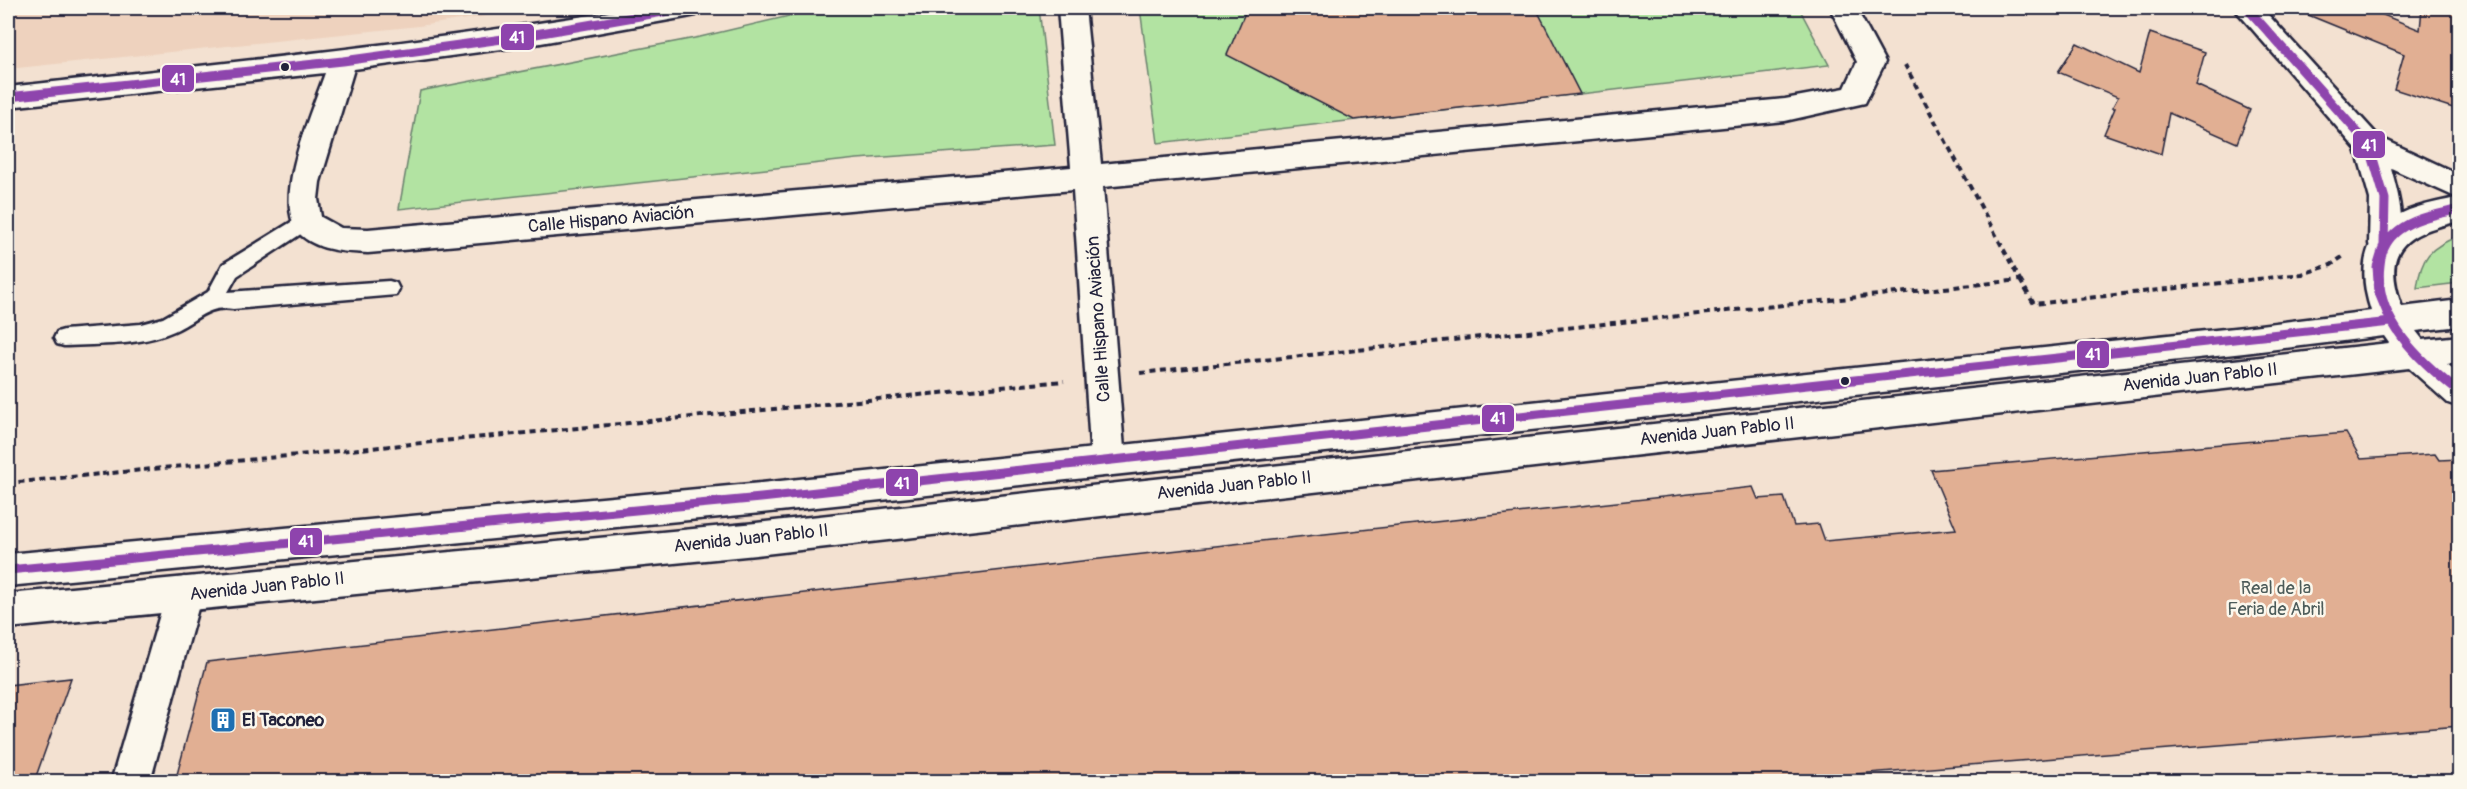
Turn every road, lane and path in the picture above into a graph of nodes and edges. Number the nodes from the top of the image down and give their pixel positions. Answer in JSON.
{"nodes":[{"id":1,"x":686,"y":8,"type":"edge"},
{"id":2,"x":1071,"y":8,"type":"edge"},
{"id":3,"x":1843,"y":8,"type":"edge"},
{"id":4,"x":2247,"y":8,"type":"edge"},
{"id":5,"x":343,"y":61,"type":"junction"},
{"id":6,"x":8,"y":97,"type":"edge"},
{"id":7,"x":2370,"y":145,"type":"junction"},
{"id":8,"x":1087,"y":177,"type":"junction"},
{"id":9,"x":2460,"y":188,"type":"edge"},
{"id":10,"x":2460,"y":209,"type":"edge"},
{"id":11,"x":306,"y":221,"type":"junction"},
{"id":12,"x":2384,"y":244,"type":"junction"},
{"id":13,"x":2352,"y":249,"type":"dead end"},
{"id":14,"x":2020,"y":280,"type":"dead end"},
{"id":15,"x":389,"y":289,"type":"dead end"},
{"id":16,"x":215,"y":298,"type":"junction"},
{"id":17,"x":2460,"y":313,"type":"edge"},
{"id":18,"x":2391,"y":322,"type":"junction"},
{"id":19,"x":64,"y":338,"type":"dead end"},
{"id":20,"x":2460,"y":349,"type":"edge"},
{"id":21,"x":2414,"y":355,"type":"junction"},
{"id":22,"x":2460,"y":393,"type":"edge"},
{"id":23,"x":1108,"y":461,"type":"junction"},
{"id":24,"x":8,"y":570,"type":"edge"},
{"id":25,"x":184,"y":594,"type":"junction"},
{"id":26,"x":8,"y":611,"type":"edge"},
{"id":27,"x":130,"y":782,"type":"edge"}],
"edges":[{"from":1,"to":5,"type":"main road"},
{"from":2,"to":8,"type":"main road","name":"Calle Hispano Aviación"},
{"from":3,"to":8,"type":"main road"},
{"from":4,"to":7,"type":"main road"},
{"from":5,"to":6,"type":"main road"},
{"from":5,"to":11,"type":"main road"},
{"from":7,"to":9,"type":"main road"},
{"from":7,"to":12,"type":"main road"},
{"from":8,"to":11,"type":"main road","name":"Calle Hispano Aviación"},
{"from":8,"to":23,"type":"main road","name":"Calle Hispano Aviación"},
{"from":10,"to":12,"type":"main road"},
{"from":11,"to":16,"type":"lane"},
{"from":12,"to":18,"type":"main road"},
{"from":13,"to":14,"type":"path"},
{"from":15,"to":16,"type":"lane"},
{"from":16,"to":19,"type":"lane"},
{"from":17,"to":18,"type":"main road","name":"Avenida Juan Pablo II"},
{"from":18,"to":21,"type":"main road"},
{"from":18,"to":23,"type":"main road","name":"Avenida Juan Pablo II"},
{"from":20,"to":21,"type":"main road","name":"Avenida Juan Pablo II"},
{"from":21,"to":22,"type":"main road"},
{"from":21,"to":25,"type":"main road","name":"Avenida Juan Pablo II"},
{"from":23,"to":24,"type":"main road","name":"Avenida Juan Pablo II"},
{"from":25,"to":26,"type":"main road","name":"Avenida Juan Pablo II"},
{"from":25,"to":27,"type":"main road"}]}
